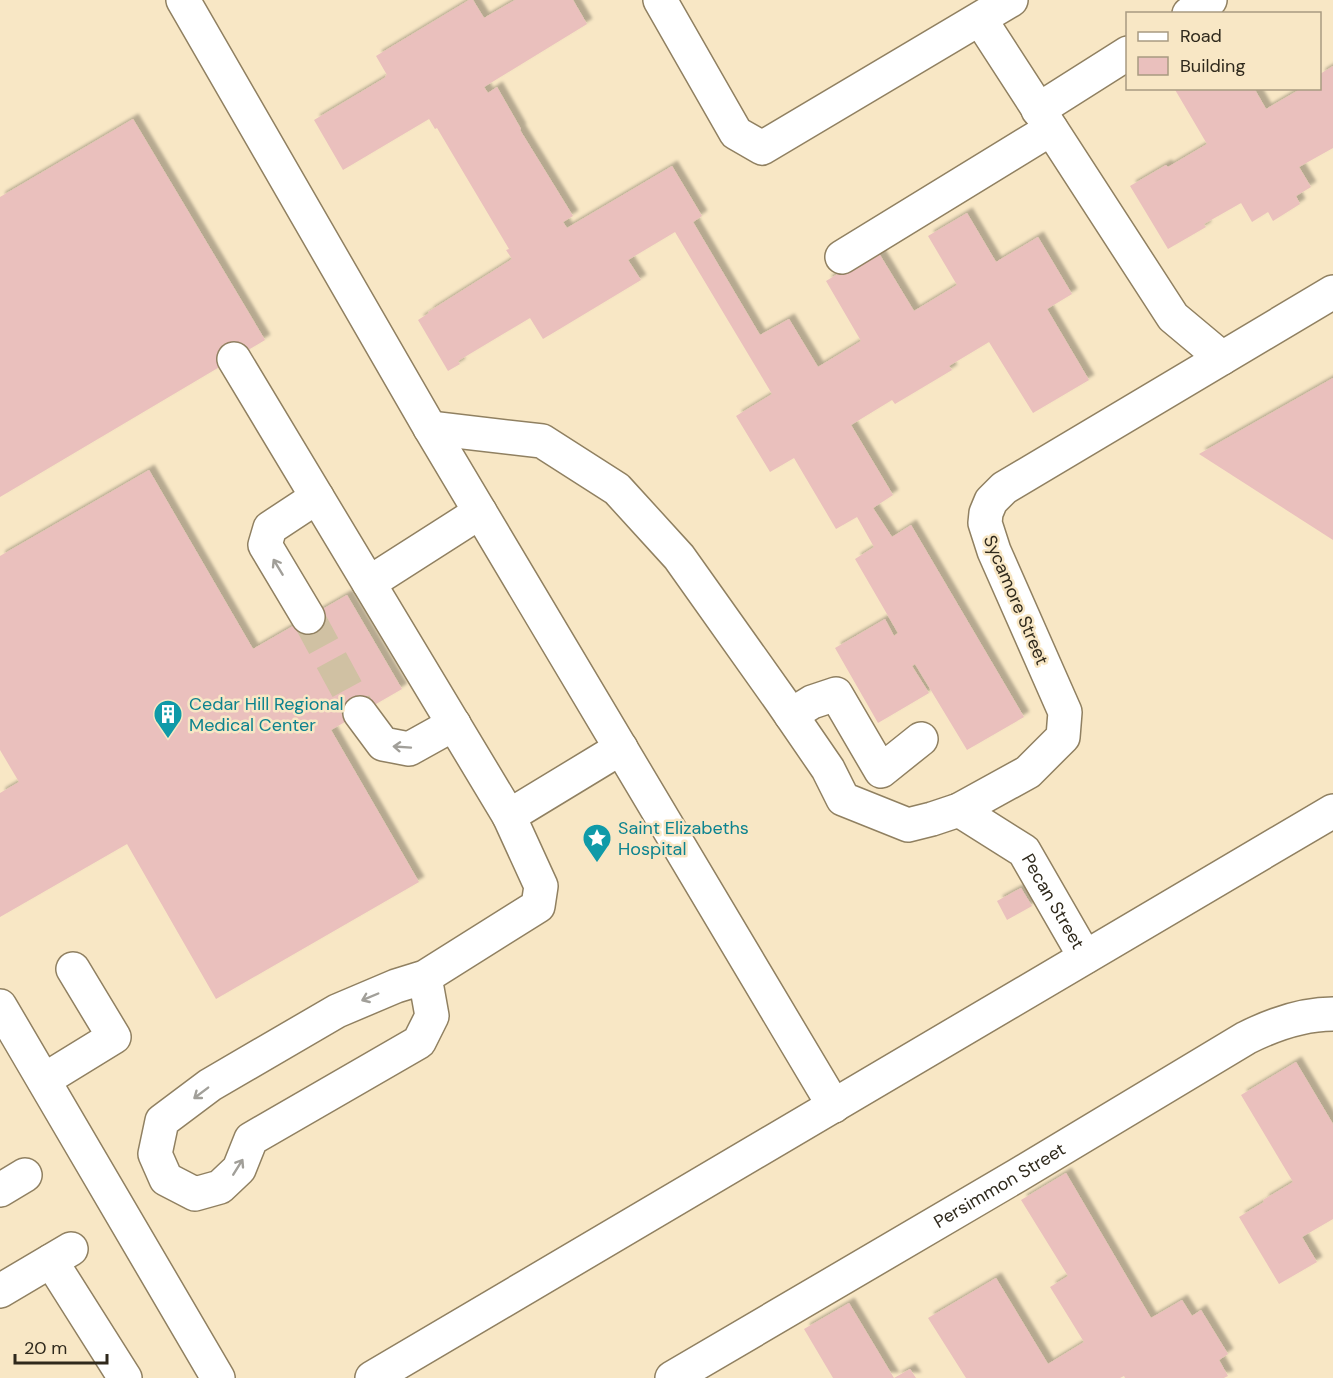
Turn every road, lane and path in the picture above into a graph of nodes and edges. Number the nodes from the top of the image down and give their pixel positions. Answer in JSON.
{"nodes":[{"id":1,"x":183,"y":0,"type":"edge"},
{"id":2,"x":660,"y":0,"type":"edge"},
{"id":3,"x":1011,"y":0,"type":"edge"},
{"id":4,"x":1210,"y":0,"type":"edge"},
{"id":5,"x":1192,"y":12,"type":"edge"},
{"id":6,"x":980,"y":20,"type":"junction"},
{"id":7,"x":1126,"y":55,"type":"edge"},
{"id":8,"x":1045,"y":120,"type":"junction"},
{"id":9,"x":842,"y":257,"type":"dead end"},
{"id":10,"x":1333,"y":292,"type":"edge"},
{"id":11,"x":1222,"y":358,"type":"junction"},
{"id":12,"x":234,"y":359,"type":"dead end"},
{"id":13,"x":430,"y":428,"type":"junction"},
{"id":14,"x":317,"y":497,"type":"junction"},
{"id":15,"x":480,"y":512,"type":"junction"},
{"id":16,"x":369,"y":583,"type":"junction"},
{"id":17,"x":308,"y":617,"type":"tunnel mouth"},
{"id":18,"x":360,"y":712,"type":"tunnel mouth"},
{"id":19,"x":791,"y":715,"type":"junction"},
{"id":20,"x":454,"y":724,"type":"junction"},
{"id":21,"x":921,"y":739,"type":"dead end"},
{"id":22,"x":621,"y":748,"type":"junction"},
{"id":23,"x":959,"y":810,"type":"junction"},
{"id":24,"x":1333,"y":811,"type":"edge"},
{"id":25,"x":509,"y":816,"type":"junction"},
{"id":26,"x":1085,"y":957,"type":"junction"},
{"id":27,"x":73,"y":969,"type":"dead end"},
{"id":28,"x":425,"y":977,"type":"junction"},
{"id":29,"x":0,"y":1006,"type":"edge"},
{"id":30,"x":1333,"y":1014,"type":"edge"},
{"id":31,"x":44,"y":1080,"type":"junction"},
{"id":32,"x":834,"y":1106,"type":"junction"},
{"id":33,"x":0,"y":1291,"type":"edge"},
{"id":34,"x":124,"y":1378,"type":"edge"},
{"id":35,"x":218,"y":1378,"type":"edge"},
{"id":36,"x":372,"y":1378,"type":"edge"},
{"id":37,"x":672,"y":1378,"type":"edge"}],
"edges":[{"from":1,"to":13,"type":"street"},
{"from":2,"to":6,"type":"street"},
{"from":3,"to":6,"type":"street"},
{"from":4,"to":5,"type":"street"},
{"from":6,"to":8,"type":"street"},
{"from":7,"to":8,"type":"street"},
{"from":8,"to":9,"type":"street"},
{"from":8,"to":11,"type":"street"},
{"from":10,"to":11,"type":"street","name":"Sycamore Street"},
{"from":11,"to":23,"type":"street","name":"Sycamore Street"},
{"from":12,"to":14,"type":"street"},
{"from":13,"to":15,"type":"street"},
{"from":13,"to":19,"type":"street"},
{"from":14,"to":16,"type":"street"},
{"from":17,"to":14,"type":"street","one_way":true},
{"from":15,"to":16,"type":"street"},
{"from":15,"to":22,"type":"street"},
{"from":16,"to":20,"type":"street"},
{"from":20,"to":18,"type":"street","one_way":true},
{"from":19,"to":21,"type":"street"},
{"from":19,"to":23,"type":"street","name":"Sycamore Street"},
{"from":20,"to":25,"type":"street"},
{"from":22,"to":25,"type":"street"},
{"from":22,"to":32,"type":"street"},
{"from":23,"to":26,"type":"street","name":"Pecan Street"},
{"from":24,"to":26,"type":"street"},
{"from":25,"to":28,"type":"street"},
{"from":26,"to":32,"type":"street"},
{"from":27,"to":31,"type":"street"},
{"from":28,"to":28,"type":"street","one_way":true},
{"from":29,"to":31,"type":"street"},
{"from":30,"to":37,"type":"street","name":"Persimmon Street"},
{"from":31,"to":35,"type":"street"},
{"from":32,"to":36,"type":"street"},
{"from":33,"to":34,"type":"street"}]}
